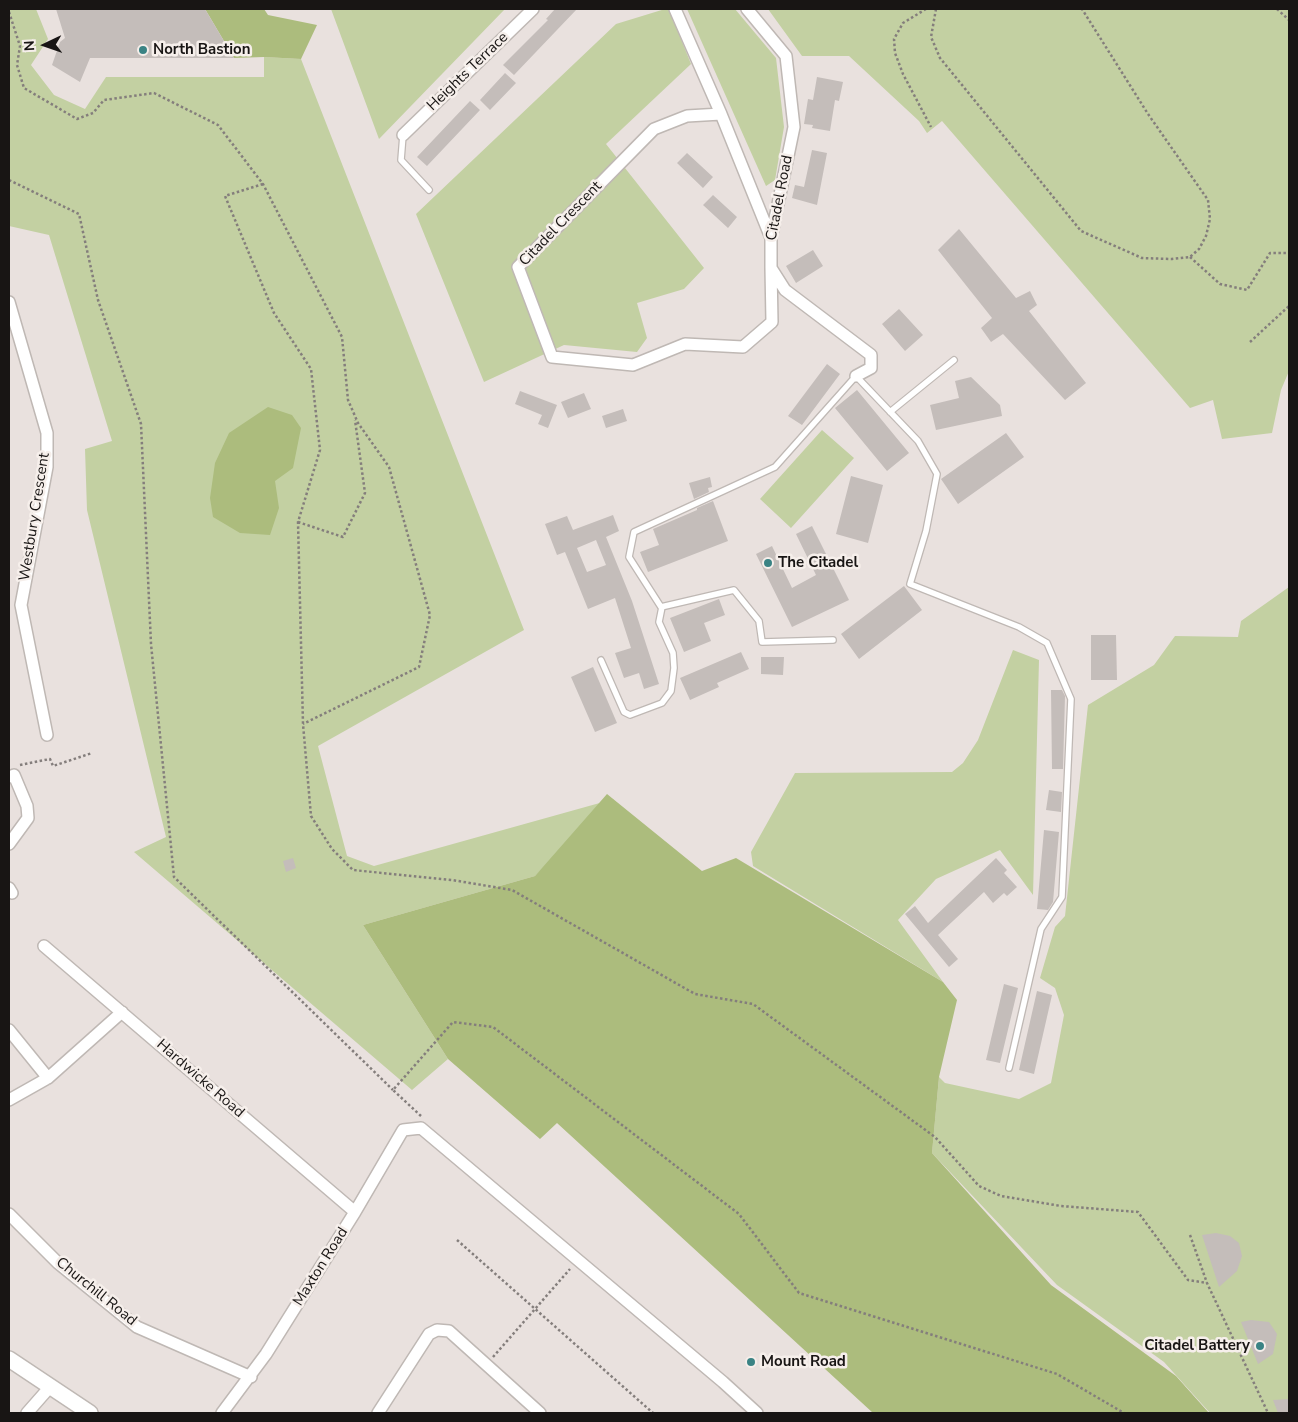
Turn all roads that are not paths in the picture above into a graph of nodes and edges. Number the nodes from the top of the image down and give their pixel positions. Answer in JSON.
{"nodes":[{"id":1,"x":533,"y":9,"type":"edge"},
{"id":2,"x":675,"y":9,"type":"edge"},
{"id":3,"x":746,"y":9,"type":"edge"},
{"id":4,"x":721,"y":114,"type":"junction"},
{"id":5,"x":403,"y":135,"type":"joint"},
{"id":6,"x":428,"y":190,"type":"dead end"},
{"id":7,"x":771,"y":238,"type":"junction"},
{"id":8,"x":771,"y":268,"type":"junction"},
{"id":9,"x":9,"y":302,"type":"edge"},
{"id":10,"x":954,"y":360,"type":"dead end"},
{"id":11,"x":856,"y":376,"type":"junction"},
{"id":12,"x":890,"y":412,"type":"junction"},
{"id":13,"x":662,"y":607,"type":"junction"},
{"id":14,"x":832,"y":640,"type":"dead end"},
{"id":15,"x":601,"y":660,"type":"dead end"},
{"id":16,"x":47,"y":735,"type":"dead end"},
{"id":17,"x":13,"y":772,"type":"edge"},
{"id":18,"x":9,"y":844,"type":"edge"},
{"id":19,"x":44,"y":946,"type":"dead end"},
{"id":20,"x":122,"y":1012,"type":"junction"},
{"id":21,"x":9,"y":1030,"type":"edge"},
{"id":22,"x":1008,"y":1068,"type":"dead end"},
{"id":23,"x":48,"y":1078,"type":"junction"},
{"id":24,"x":9,"y":1100,"type":"edge"},
{"id":25,"x":355,"y":1212,"type":"junction"},
{"id":26,"x":9,"y":1214,"type":"edge"},
{"id":27,"x":9,"y":1359,"type":"edge"},
{"id":28,"x":251,"y":1377,"type":"junction"},
{"id":29,"x":49,"y":1388,"type":"junction"},
{"id":30,"x":27,"y":1413,"type":"edge"},
{"id":31,"x":90,"y":1413,"type":"edge"},
{"id":32,"x":222,"y":1413,"type":"edge"},
{"id":33,"x":378,"y":1413,"type":"edge"},
{"id":34,"x":540,"y":1413,"type":"edge"},
{"id":35,"x":757,"y":1413,"type":"edge"}],
"edges":[{"from":1,"to":5,"type":"street","name":"Heights Terrace"},
{"from":2,"to":4,"type":"street"},
{"from":3,"to":7,"type":"street","name":"Citadel Road"},
{"from":4,"to":7,"type":"street"},
{"from":4,"to":8,"type":"street","name":"Citadel Crescent"},
{"from":5,"to":6,"type":"lane"},
{"from":7,"to":8,"type":"street","name":"Citadel Road"},
{"from":8,"to":11,"type":"street"},
{"from":9,"to":16,"type":"street","name":"Westbury Crescent"},
{"from":10,"to":12,"type":"lane"},
{"from":11,"to":12,"type":"lane"},
{"from":11,"to":13,"type":"lane"},
{"from":12,"to":22,"type":"lane"},
{"from":13,"to":14,"type":"lane"},
{"from":13,"to":15,"type":"lane"},
{"from":17,"to":18,"type":"street"},
{"from":19,"to":20,"type":"street","name":"Hardwicke Road"},
{"from":20,"to":23,"type":"street"},
{"from":20,"to":25,"type":"street","name":"Hardwicke Road"},
{"from":21,"to":23,"type":"street"},
{"from":23,"to":24,"type":"street"},
{"from":25,"to":28,"type":"street","name":"Maxton Road"},
{"from":25,"to":35,"type":"street","name":"Maxton Road"},
{"from":26,"to":28,"type":"street","name":"Churchill Road"},
{"from":27,"to":29,"type":"main road"},
{"from":28,"to":32,"type":"street","name":"Maxton Road"},
{"from":29,"to":30,"type":"street"},
{"from":29,"to":31,"type":"main road"},
{"from":33,"to":34,"type":"street"}]}
